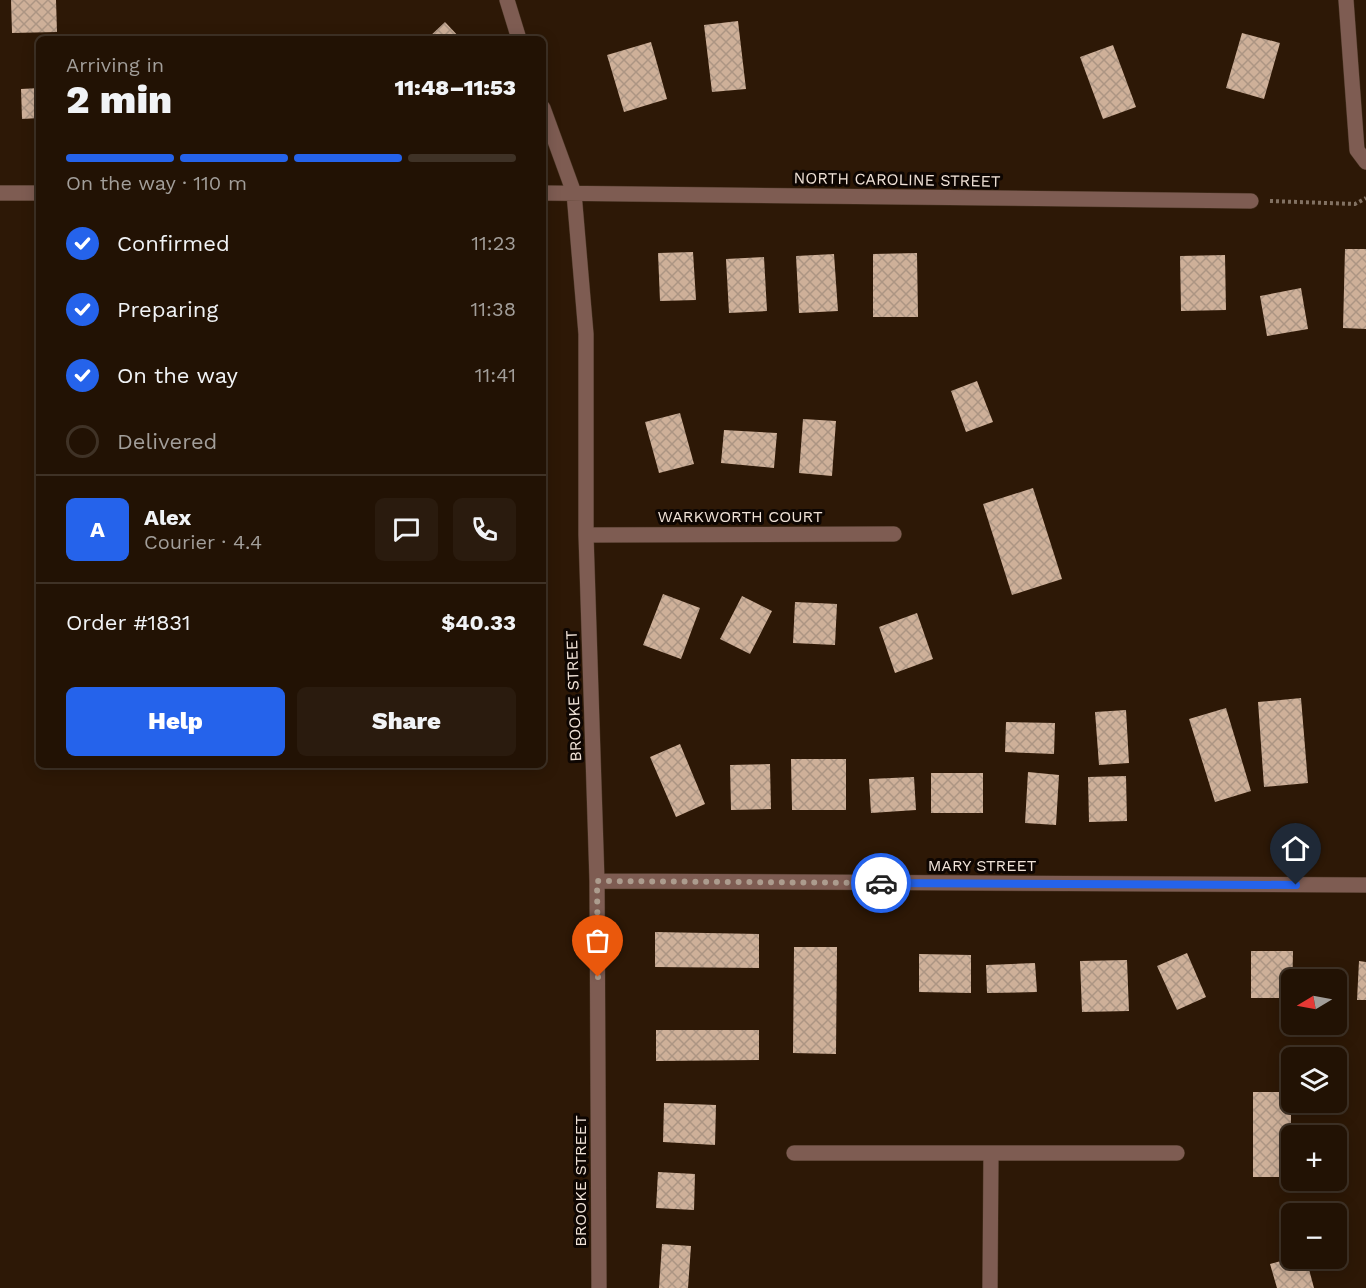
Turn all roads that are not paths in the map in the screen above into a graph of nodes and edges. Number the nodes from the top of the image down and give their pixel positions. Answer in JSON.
{"nodes":[{"id":1,"x":507,"y":0,"type":"edge"},
{"id":2,"x":1346,"y":0,"type":"edge"},
{"id":3,"x":518,"y":36,"type":"edge"},
{"id":4,"x":546,"y":116,"type":"edge"},
{"id":5,"x":1366,"y":162,"type":"edge"},
{"id":6,"x":0,"y":193,"type":"edge"},
{"id":7,"x":36,"y":193,"type":"edge"},
{"id":8,"x":546,"y":193,"type":"edge"},
{"id":9,"x":574,"y":193,"type":"junction"},
{"id":10,"x":1251,"y":201,"type":"road end"},
{"id":11,"x":894,"y":534,"type":"dead end"},
{"id":12,"x":586,"y":535,"type":"junction"},
{"id":13,"x":597,"y":881,"type":"junction"},
{"id":14,"x":1366,"y":885,"type":"edge"},
{"id":15,"x":794,"y":1153,"type":"dead end"},
{"id":16,"x":991,"y":1153,"type":"junction"},
{"id":17,"x":1177,"y":1153,"type":"dead end"},
{"id":18,"x":599,"y":1288,"type":"edge"},
{"id":19,"x":990,"y":1288,"type":"edge"}],
"edges":[{"from":1,"to":3,"type":"street"},
{"from":2,"to":5,"type":"street"},
{"from":4,"to":9,"type":"street","name":"BROOKE STREET"},
{"from":6,"to":7,"type":"street"},
{"from":8,"to":9,"type":"street","name":"NORTH CAROLINE STREET"},
{"from":9,"to":10,"type":"street","name":"NORTH CAROLINE STREET"},
{"from":9,"to":12,"type":"street","name":"BROOKE STREET"},
{"from":11,"to":12,"type":"street","name":"WARKWORTH COURT"},
{"from":12,"to":13,"type":"street","name":"BROOKE STREET"},
{"from":13,"to":14,"type":"street","name":"MARY STREET"},
{"from":13,"to":18,"type":"street","name":"BROOKE STREET"},
{"from":15,"to":16,"type":"street"},
{"from":16,"to":17,"type":"street"},
{"from":16,"to":19,"type":"street"}]}
